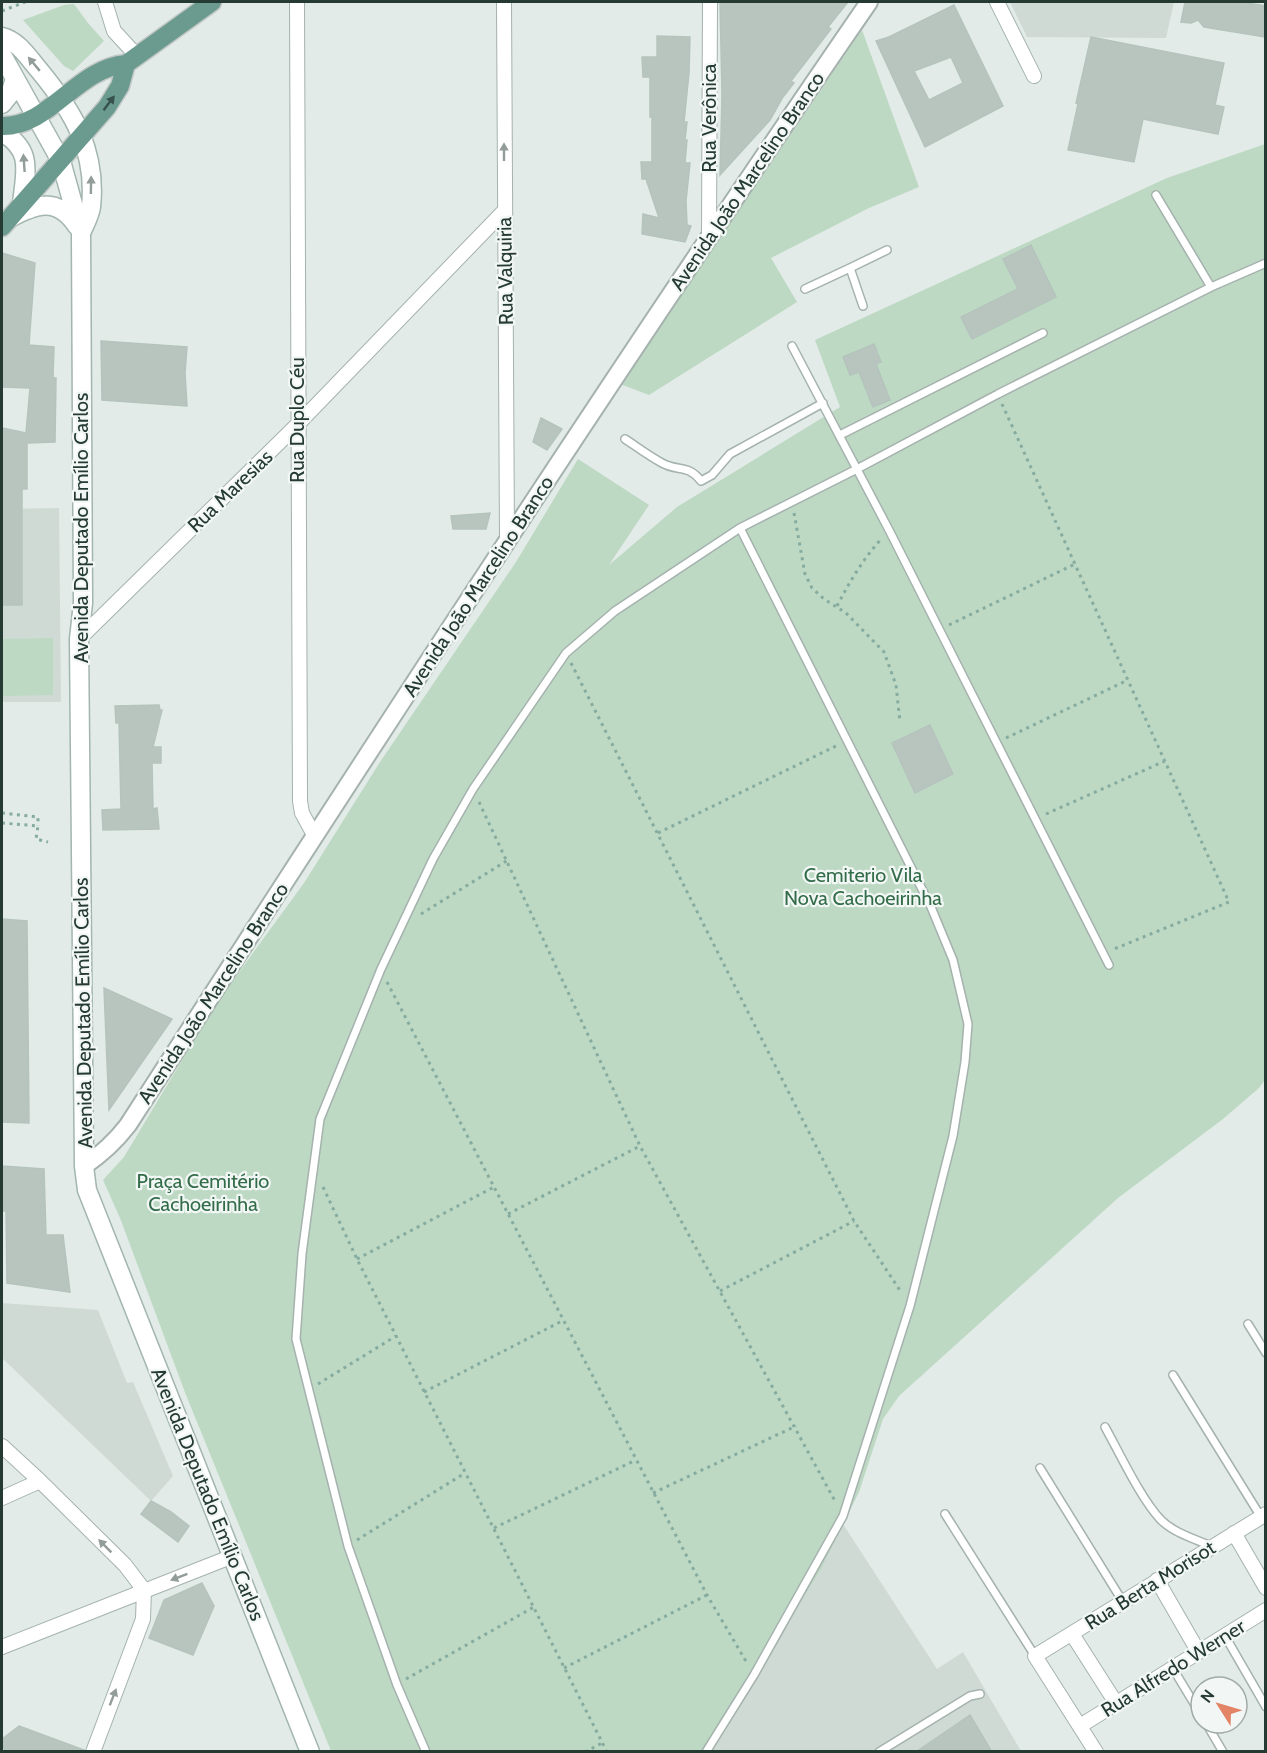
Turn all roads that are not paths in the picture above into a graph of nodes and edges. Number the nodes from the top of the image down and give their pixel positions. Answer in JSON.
{"nodes":[{"id":1,"x":105,"y":2,"type":"edge"},
{"id":2,"x":297,"y":2,"type":"edge"},
{"id":3,"x":504,"y":2,"type":"edge"},
{"id":4,"x":710,"y":2,"type":"edge"},
{"id":5,"x":869,"y":2,"type":"edge"},
{"id":6,"x":997,"y":2,"type":"edge"},
{"id":7,"x":207,"y":3,"type":"edge"},
{"id":8,"x":2,"y":37,"type":"edge"},
{"id":9,"x":2,"y":55,"type":"edge"},
{"id":10,"x":132,"y":60,"type":"junction"},
{"id":11,"x":1034,"y":76,"type":"dead end"},
{"id":12,"x":15,"y":79,"type":"junction"},
{"id":13,"x":62,"y":98,"type":"junction"},
{"id":14,"x":2,"y":104,"type":"edge"},
{"id":15,"x":36,"y":116,"type":"junction"},
{"id":16,"x":2,"y":126,"type":"edge"},
{"id":17,"x":2,"y":132,"type":"edge"},
{"id":18,"x":82,"y":136,"type":"junction"},
{"id":19,"x":61,"y":161,"type":"junction"},
{"id":20,"x":1155,"y":195,"type":"dead end"},
{"id":21,"x":22,"y":204,"type":"junction"},
{"id":22,"x":504,"y":211,"type":"junction"},
{"id":23,"x":5,"y":223,"type":"edge"},
{"id":24,"x":81,"y":233,"type":"junction"},
{"id":25,"x":709,"y":236,"type":"junction"},
{"id":26,"x":887,"y":250,"type":"dead end"},
{"id":27,"x":1266,"y":263,"type":"edge"},
{"id":28,"x":850,"y":268,"type":"junction"},
{"id":29,"x":1211,"y":287,"type":"junction"},
{"id":30,"x":805,"y":289,"type":"dead end"},
{"id":31,"x":863,"y":306,"type":"dead end"},
{"id":32,"x":1043,"y":333,"type":"dead end"},
{"id":33,"x":792,"y":346,"type":"dead end"},
{"id":34,"x":823,"y":403,"type":"junction"},
{"id":35,"x":297,"y":425,"type":"junction"},
{"id":36,"x":840,"y":435,"type":"junction"},
{"id":37,"x":624,"y":440,"type":"dead end"},
{"id":38,"x":857,"y":469,"type":"junction"},
{"id":39,"x":740,"y":528,"type":"junction"},
{"id":40,"x":507,"y":540,"type":"junction"},
{"id":41,"x":79,"y":639,"type":"junction"},
{"id":42,"x":314,"y":835,"type":"junction"},
{"id":43,"x":1108,"y":965,"type":"dead end"},
{"id":44,"x":84,"y":1166,"type":"junction"},
{"id":45,"x":1248,"y":1324,"type":"dead end"},
{"id":46,"x":1266,"y":1353,"type":"edge"},
{"id":47,"x":1173,"y":1375,"type":"dead end"},
{"id":48,"x":1105,"y":1427,"type":"dead end"},
{"id":49,"x":2,"y":1446,"type":"edge"},
{"id":50,"x":1040,"y":1468,"type":"dead end"},
{"id":51,"x":40,"y":1481,"type":"junction"},
{"id":52,"x":2,"y":1498,"type":"edge"},
{"id":53,"x":945,"y":1514,"type":"dead end"},
{"id":54,"x":1263,"y":1515,"type":"edge"},
{"id":55,"x":1234,"y":1533,"type":"junction"},
{"id":56,"x":1212,"y":1547,"type":"junction"},
{"id":57,"x":233,"y":1556,"type":"junction"},
{"id":58,"x":1157,"y":1580,"type":"junction"},
{"id":59,"x":1266,"y":1588,"type":"edge"},
{"id":60,"x":144,"y":1590,"type":"junction"},
{"id":61,"x":1123,"y":1602,"type":"junction"},
{"id":62,"x":1266,"y":1610,"type":"edge"},
{"id":63,"x":1072,"y":1634,"type":"junction"},
{"id":64,"x":1224,"y":1635,"type":"junction"},
{"id":65,"x":2,"y":1647,"type":"edge"},
{"id":66,"x":1198,"y":1652,"type":"junction"},
{"id":67,"x":1035,"y":1656,"type":"junction"},
{"id":68,"x":1172,"y":1668,"type":"junction"},
{"id":69,"x":980,"y":1694,"type":"dead end"},
{"id":70,"x":1189,"y":1696,"type":"edge"},
{"id":71,"x":1116,"y":1703,"type":"junction"},
{"id":72,"x":1266,"y":1707,"type":"edge"},
{"id":73,"x":1080,"y":1726,"type":"junction"},
{"id":74,"x":1213,"y":1735,"type":"edge"},
{"id":75,"x":93,"y":1752,"type":"edge"},
{"id":76,"x":310,"y":1752,"type":"edge"},
{"id":77,"x":426,"y":1752,"type":"edge"},
{"id":78,"x":706,"y":1752,"type":"edge"},
{"id":79,"x":879,"y":1752,"type":"edge"},
{"id":80,"x":1096,"y":1752,"type":"edge"},
{"id":81,"x":1223,"y":1752,"type":"edge"}],
"edges":[{"from":1,"to":10,"type":"street"},
{"from":2,"to":35,"type":"street","name":"Rua Duplo Céu"},
{"from":22,"to":3,"type":"street","name":"Rua Valquiria","one_way":true},
{"from":4,"to":25,"type":"street","name":"Rua Verônica"},
{"from":5,"to":25,"type":"street","name":"Avenida João Marcelino Branco"},
{"from":6,"to":11,"type":"street"},
{"from":7,"to":10,"type":"main road"},
{"from":13,"to":8,"type":"main road","name":"Avenida Deputado Emílio Carlos","one_way":true},
{"from":9,"to":12,"type":"main road","name":"Avenida Deputado Emílio Carlos"},
{"from":10,"to":13,"type":"main road"},
{"from":18,"to":10,"type":"main road","one_way":true},
{"from":12,"to":14,"type":"main road"},
{"from":12,"to":15,"type":"main road","name":"Avenida Deputado Emílio Carlos"},
{"from":13,"to":15,"type":"main road"},
{"from":13,"to":18,"type":"main road","name":"Avenida Deputado Emílio Carlos"},
{"from":15,"to":16,"type":"main road"},
{"from":15,"to":19,"type":"main road","name":"Avenida Deputado Emílio Carlos"},
{"from":21,"to":17,"type":"main road","one_way":true},
{"from":18,"to":19,"type":"main road"},
{"from":24,"to":18,"type":"main road","name":"Avenida Deputado Emílio Carlos","one_way":true},
{"from":19,"to":21,"type":"main road"},
{"from":19,"to":24,"type":"main road","name":"Avenida Deputado Emílio Carlos"},
{"from":20,"to":29,"type":"lane"},
{"from":21,"to":23,"type":"main road"},
{"from":22,"to":35,"type":"street","name":"Rua Maresias"},
{"from":22,"to":40,"type":"street","name":"Rua Valquiria"},
{"from":23,"to":24,"type":"main road"},
{"from":24,"to":41,"type":"main road","name":"Avenida Deputado Emílio Carlos"},
{"from":25,"to":40,"type":"street","name":"Avenida João Marcelino Branco"},
{"from":26,"to":28,"type":"lane"},
{"from":27,"to":29,"type":"lane"},
{"from":28,"to":30,"type":"lane"},
{"from":28,"to":31,"type":"lane"},
{"from":29,"to":38,"type":"lane"},
{"from":32,"to":36,"type":"lane"},
{"from":33,"to":34,"type":"lane"},
{"from":34,"to":36,"type":"lane"},
{"from":34,"to":37,"type":"lane"},
{"from":35,"to":41,"type":"street","name":"Rua Maresias"},
{"from":35,"to":42,"type":"street","name":"Rua Duplo Céu"},
{"from":36,"to":38,"type":"lane"},
{"from":38,"to":39,"type":"lane"},
{"from":38,"to":43,"type":"lane"},
{"from":39,"to":77,"type":"lane"},
{"from":39,"to":78,"type":"lane"},
{"from":40,"to":42,"type":"street","name":"Avenida João Marcelino Branco"},
{"from":41,"to":44,"type":"main road","name":"Avenida Deputado Emílio Carlos"},
{"from":42,"to":44,"type":"street","name":"Avenida João Marcelino Branco"},
{"from":44,"to":57,"type":"main road","name":"Avenida Deputado Emílio Carlos"},
{"from":45,"to":46,"type":"lane"},
{"from":47,"to":54,"type":"lane"},
{"from":48,"to":56,"type":"lane"},
{"from":49,"to":51,"type":"street"},
{"from":50,"to":61,"type":"lane"},
{"from":51,"to":52,"type":"street"},
{"from":60,"to":51,"type":"street","one_way":true},
{"from":53,"to":67,"type":"lane"},
{"from":54,"to":55,"type":"street","name":"Rua Berta Morisot"},
{"from":55,"to":56,"type":"street","name":"Rua Berta Morisot"},
{"from":55,"to":59,"type":"street"},
{"from":56,"to":58,"type":"street","name":"Rua Berta Morisot"},
{"from":57,"to":60,"type":"street","one_way":true},
{"from":57,"to":76,"type":"main road","name":"Avenida Deputado Emílio Carlos"},
{"from":58,"to":61,"type":"street","name":"Rua Berta Morisot"},
{"from":58,"to":66,"type":"street"},
{"from":60,"to":65,"type":"street"},
{"from":75,"to":60,"type":"street","one_way":true},
{"from":61,"to":63,"type":"street","name":"Rua Berta Morisot"},
{"from":62,"to":64,"type":"street","name":"Rua Alfredo Werner"},
{"from":63,"to":67,"type":"street","name":"Rua Berta Morisot"},
{"from":63,"to":71,"type":"street"},
{"from":64,"to":66,"type":"street","name":"Rua Alfredo Werner"},
{"from":64,"to":72,"type":"lane"},
{"from":66,"to":68,"type":"street","name":"Rua Alfredo Werner"},
{"from":67,"to":73,"type":"street"},
{"from":68,"to":70,"type":"lane"},
{"from":68,"to":71,"type":"street","name":"Rua Alfredo Werner"},
{"from":69,"to":79,"type":"lane"},
{"from":71,"to":73,"type":"street","name":"Rua Alfredo Werner"},
{"from":73,"to":80,"type":"street"},
{"from":74,"to":81,"type":"lane"}]}
